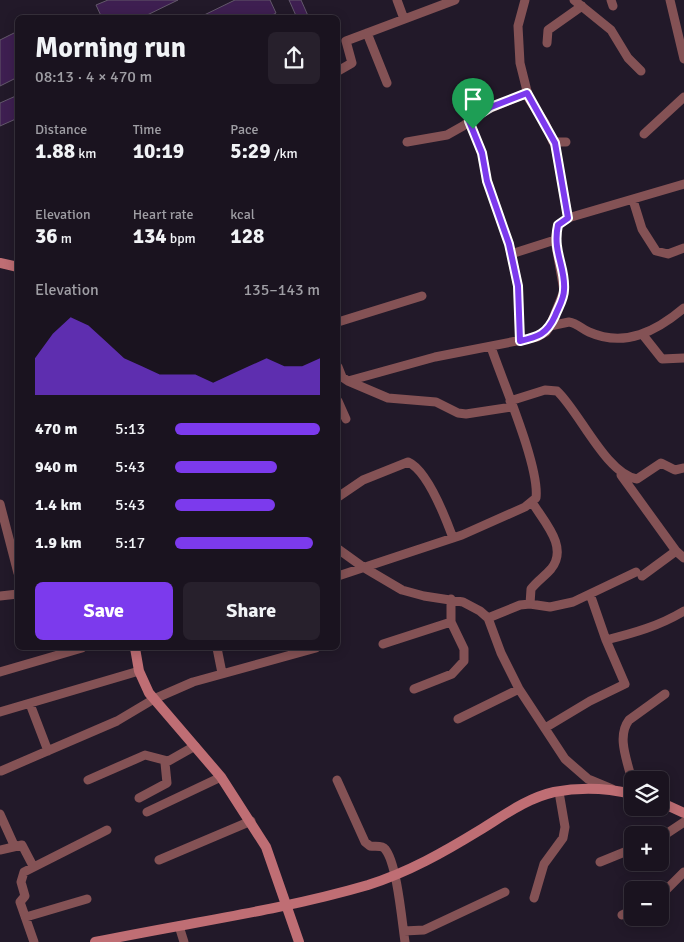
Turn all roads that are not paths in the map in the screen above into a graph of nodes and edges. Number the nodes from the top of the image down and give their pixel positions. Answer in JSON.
{"nodes":[{"id":1,"x":397,"y":0,"type":"edge"},
{"id":2,"x":455,"y":0,"type":"edge"},
{"id":3,"x":525,"y":0,"type":"edge"},
{"id":4,"x":574,"y":0,"type":"edge"},
{"id":5,"x":670,"y":0,"type":"edge"},
{"id":6,"x":582,"y":6,"type":"junction"},
{"id":7,"x":404,"y":19,"type":"junction"},
{"id":8,"x":368,"y":33,"type":"junction"},
{"id":9,"x":681,"y":41,"type":"edge"},
{"id":10,"x":547,"y":43,"type":"dead end"},
{"id":11,"x":684,"y":59,"type":"edge"},
{"id":12,"x":340,"y":70,"type":"edge"},
{"id":13,"x":641,"y":71,"type":"dead end"},
{"id":14,"x":387,"y":83,"type":"dead end"},
{"id":15,"x":527,"y":93,"type":"junction"},
{"id":16,"x":684,"y":97,"type":"edge"},
{"id":17,"x":469,"y":121,"type":"junction"},
{"id":18,"x":644,"y":134,"type":"dead end"},
{"id":19,"x":407,"y":142,"type":"dead end"},
{"id":20,"x":566,"y":142,"type":"dead end"},
{"id":21,"x":555,"y":143,"type":"junction"},
{"id":22,"x":684,"y":184,"type":"edge"},
{"id":23,"x":632,"y":200,"type":"junction"},
{"id":24,"x":568,"y":218,"type":"junction"},
{"id":25,"x":555,"y":240,"type":"junction"},
{"id":26,"x":684,"y":248,"type":"edge"},
{"id":27,"x":511,"y":254,"type":"junction"},
{"id":28,"x":0,"y":263,"type":"edge"},
{"id":29,"x":15,"y":266,"type":"edge"},
{"id":30,"x":422,"y":296,"type":"dead end"},
{"id":31,"x":684,"y":308,"type":"edge"},
{"id":32,"x":340,"y":321,"type":"edge"},
{"id":33,"x":550,"y":326,"type":"junction"},
{"id":34,"x":643,"y":335,"type":"junction"},
{"id":35,"x":520,"y":341,"type":"junction"},
{"id":36,"x":491,"y":346,"type":"junction"},
{"id":37,"x":684,"y":358,"type":"edge"},
{"id":38,"x":342,"y":379,"type":"edge"},
{"id":39,"x":511,"y":404,"type":"junction"},
{"id":40,"x":340,"y":406,"type":"edge"},
{"id":41,"x":346,"y":419,"type":"dead end"},
{"id":42,"x":610,"y":460,"type":"junction"},
{"id":43,"x":684,"y":468,"type":"edge"},
{"id":44,"x":340,"y":496,"type":"edge"},
{"id":45,"x":532,"y":502,"type":"junction"},
{"id":46,"x":0,"y":504,"type":"edge"},
{"id":47,"x":453,"y":538,"type":"junction"},
{"id":48,"x":340,"y":550,"type":"edge"},
{"id":49,"x":676,"y":551,"type":"junction"},
{"id":50,"x":684,"y":558,"type":"edge"},
{"id":51,"x":15,"y":562,"type":"edge"},
{"id":52,"x":363,"y":567,"type":"junction"},
{"id":53,"x":340,"y":575,"type":"edge"},
{"id":54,"x":15,"y":594,"type":"edge"},
{"id":55,"x":590,"y":594,"type":"junction"},
{"id":56,"x":0,"y":596,"type":"edge"},
{"id":57,"x":450,"y":599,"type":"junction"},
{"id":58,"x":530,"y":604,"type":"junction"},
{"id":59,"x":684,"y":611,"type":"edge"},
{"id":60,"x":488,"y":618,"type":"junction"},
{"id":61,"x":451,"y":622,"type":"junction"},
{"id":62,"x":606,"y":640,"type":"junction"},
{"id":63,"x":383,"y":644,"type":"dead end"},
{"id":64,"x":66,"y":650,"type":"edge"},
{"id":65,"x":135,"y":650,"type":"edge"},
{"id":66,"x":217,"y":650,"type":"edge"},
{"id":67,"x":308,"y":650,"type":"edge"},
{"id":68,"x":49,"y":652,"type":"edge"},
{"id":69,"x":0,"y":670,"type":"edge"},
{"id":70,"x":139,"y":671,"type":"junction"},
{"id":71,"x":222,"y":673,"type":"junction"},
{"id":72,"x":414,"y":689,"type":"dead end"},
{"id":73,"x":519,"y":689,"type":"junction"},
{"id":74,"x":665,"y":694,"type":"dead end"},
{"id":75,"x":154,"y":699,"type":"junction"},
{"id":76,"x":30,"y":704,"type":"junction"},
{"id":77,"x":0,"y":712,"type":"edge"},
{"id":78,"x":458,"y":719,"type":"dead end"},
{"id":79,"x":545,"y":728,"type":"junction"},
{"id":80,"x":195,"y":746,"type":"junction"},
{"id":81,"x":48,"y":751,"type":"junction"},
{"id":82,"x":168,"y":761,"type":"junction"},
{"id":83,"x":1,"y":771,"type":"edge"},
{"id":84,"x":630,"y":771,"type":"edge"},
{"id":85,"x":221,"y":777,"type":"junction"},
{"id":86,"x":88,"y":780,"type":"dead end"},
{"id":87,"x":337,"y":780,"type":"dead end"},
{"id":88,"x":614,"y":790,"type":"junction"},
{"id":89,"x":559,"y":792,"type":"junction"},
{"id":90,"x":624,"y":792,"type":"edge"},
{"id":91,"x":140,"y":798,"type":"dead end"},
{"id":92,"x":669,"y":806,"type":"edge"},
{"id":93,"x":147,"y":812,"type":"dead end"},
{"id":94,"x":684,"y":813,"type":"edge"},
{"id":95,"x":0,"y":814,"type":"edge"},
{"id":96,"x":251,"y":822,"type":"junction"},
{"id":97,"x":684,"y":822,"type":"edge"},
{"id":98,"x":107,"y":830,"type":"dead end"},
{"id":99,"x":669,"y":832,"type":"edge"},
{"id":100,"x":14,"y":845,"type":"junction"},
{"id":101,"x":0,"y":850,"type":"edge"},
{"id":102,"x":624,"y":852,"type":"edge"},
{"id":103,"x":159,"y":860,"type":"dead end"},
{"id":104,"x":600,"y":862,"type":"dead end"},
{"id":105,"x":33,"y":866,"type":"junction"},
{"id":106,"x":684,"y":872,"type":"edge"},
{"id":107,"x":394,"y":875,"type":"junction"},
{"id":108,"x":669,"y":887,"type":"edge"},
{"id":109,"x":505,"y":892,"type":"dead end"},
{"id":110,"x":534,"y":898,"type":"dead end"},
{"id":111,"x":87,"y":899,"type":"dead end"},
{"id":112,"x":286,"y":905,"type":"junction"},
{"id":113,"x":26,"y":916,"type":"junction"},
{"id":114,"x":179,"y":926,"type":"junction"},
{"id":115,"x":404,"y":931,"type":"junction"},
{"id":116,"x":112,"y":940,"type":"edge"},
{"id":117,"x":34,"y":942,"type":"edge"},
{"id":118,"x":95,"y":942,"type":"edge"},
{"id":119,"x":184,"y":942,"type":"edge"},
{"id":120,"x":299,"y":942,"type":"edge"},
{"id":121,"x":405,"y":942,"type":"edge"}],
"edges":[{"from":1,"to":7,"type":"street"},
{"from":2,"to":7,"type":"street"},
{"from":3,"to":15,"type":"street"},
{"from":4,"to":6,"type":"street"},
{"from":5,"to":9,"type":"street"},
{"from":6,"to":10,"type":"street"},
{"from":6,"to":13,"type":"street"},
{"from":7,"to":8,"type":"street"},
{"from":8,"to":12,"type":"street"},
{"from":8,"to":14,"type":"street"},
{"from":9,"to":11,"type":"street"},
{"from":15,"to":17,"type":"street"},
{"from":15,"to":21,"type":"street"},
{"from":16,"to":18,"type":"street"},
{"from":17,"to":19,"type":"street"},
{"from":17,"to":27,"type":"street"},
{"from":20,"to":21,"type":"street"},
{"from":21,"to":24,"type":"street"},
{"from":22,"to":23,"type":"street"},
{"from":23,"to":24,"type":"street"},
{"from":23,"to":26,"type":"street"},
{"from":24,"to":25,"type":"street"},
{"from":25,"to":27,"type":"street"},
{"from":25,"to":33,"type":"street"},
{"from":27,"to":35,"type":"street"},
{"from":28,"to":29,"type":"street"},
{"from":30,"to":32,"type":"street"},
{"from":31,"to":34,"type":"street"},
{"from":33,"to":34,"type":"street"},
{"from":33,"to":35,"type":"street"},
{"from":34,"to":37,"type":"street"},
{"from":35,"to":36,"type":"street"},
{"from":36,"to":38,"type":"street"},
{"from":36,"to":39,"type":"street"},
{"from":38,"to":39,"type":"street"},
{"from":39,"to":42,"type":"street"},
{"from":39,"to":45,"type":"street"},
{"from":40,"to":41,"type":"street"},
{"from":42,"to":43,"type":"street"},
{"from":42,"to":49,"type":"street"},
{"from":44,"to":47,"type":"street"},
{"from":45,"to":47,"type":"street"},
{"from":45,"to":58,"type":"street"},
{"from":46,"to":51,"type":"street"},
{"from":47,"to":52,"type":"street"},
{"from":48,"to":52,"type":"street"},
{"from":49,"to":50,"type":"street"},
{"from":49,"to":55,"type":"street"},
{"from":52,"to":53,"type":"street"},
{"from":52,"to":57,"type":"street"},
{"from":54,"to":56,"type":"street"},
{"from":55,"to":58,"type":"street"},
{"from":55,"to":62,"type":"street"},
{"from":57,"to":60,"type":"street"},
{"from":57,"to":61,"type":"street"},
{"from":58,"to":60,"type":"street"},
{"from":59,"to":62,"type":"street"},
{"from":60,"to":73,"type":"street"},
{"from":61,"to":63,"type":"street"},
{"from":61,"to":72,"type":"street"},
{"from":62,"to":79,"type":"street"},
{"from":64,"to":68,"type":"street"},
{"from":65,"to":70,"type":"street"},
{"from":66,"to":71,"type":"street"},
{"from":67,"to":71,"type":"street"},
{"from":68,"to":69,"type":"street"},
{"from":70,"to":75,"type":"street"},
{"from":70,"to":76,"type":"street"},
{"from":71,"to":75,"type":"street"},
{"from":73,"to":78,"type":"street"},
{"from":73,"to":79,"type":"street"},
{"from":74,"to":84,"type":"street"},
{"from":75,"to":80,"type":"street"},
{"from":75,"to":81,"type":"street"},
{"from":76,"to":77,"type":"street"},
{"from":76,"to":81,"type":"street"},
{"from":79,"to":88,"type":"street"},
{"from":80,"to":82,"type":"street"},
{"from":80,"to":85,"type":"street"},
{"from":81,"to":83,"type":"street"},
{"from":82,"to":86,"type":"street"},
{"from":82,"to":91,"type":"street"},
{"from":85,"to":93,"type":"street"},
{"from":85,"to":96,"type":"street"},
{"from":87,"to":107,"type":"street"},
{"from":88,"to":89,"type":"street"},
{"from":88,"to":90,"type":"street"},
{"from":89,"to":107,"type":"street"},
{"from":89,"to":110,"type":"street"},
{"from":92,"to":94,"type":"street"},
{"from":95,"to":100,"type":"street"},
{"from":96,"to":103,"type":"street"},
{"from":96,"to":112,"type":"street"},
{"from":97,"to":99,"type":"street"},
{"from":98,"to":105,"type":"street"},
{"from":100,"to":101,"type":"street"},
{"from":100,"to":105,"type":"street"},
{"from":102,"to":104,"type":"street"},
{"from":105,"to":113,"type":"street"},
{"from":106,"to":108,"type":"street"},
{"from":107,"to":112,"type":"street"},
{"from":107,"to":115,"type":"street"},
{"from":109,"to":115,"type":"street"},
{"from":111,"to":113,"type":"street"},
{"from":112,"to":114,"type":"street"},
{"from":112,"to":120,"type":"street"},
{"from":113,"to":117,"type":"street"},
{"from":114,"to":116,"type":"street"},
{"from":114,"to":119,"type":"street"},
{"from":115,"to":121,"type":"street"},
{"from":116,"to":118,"type":"street"}]}
